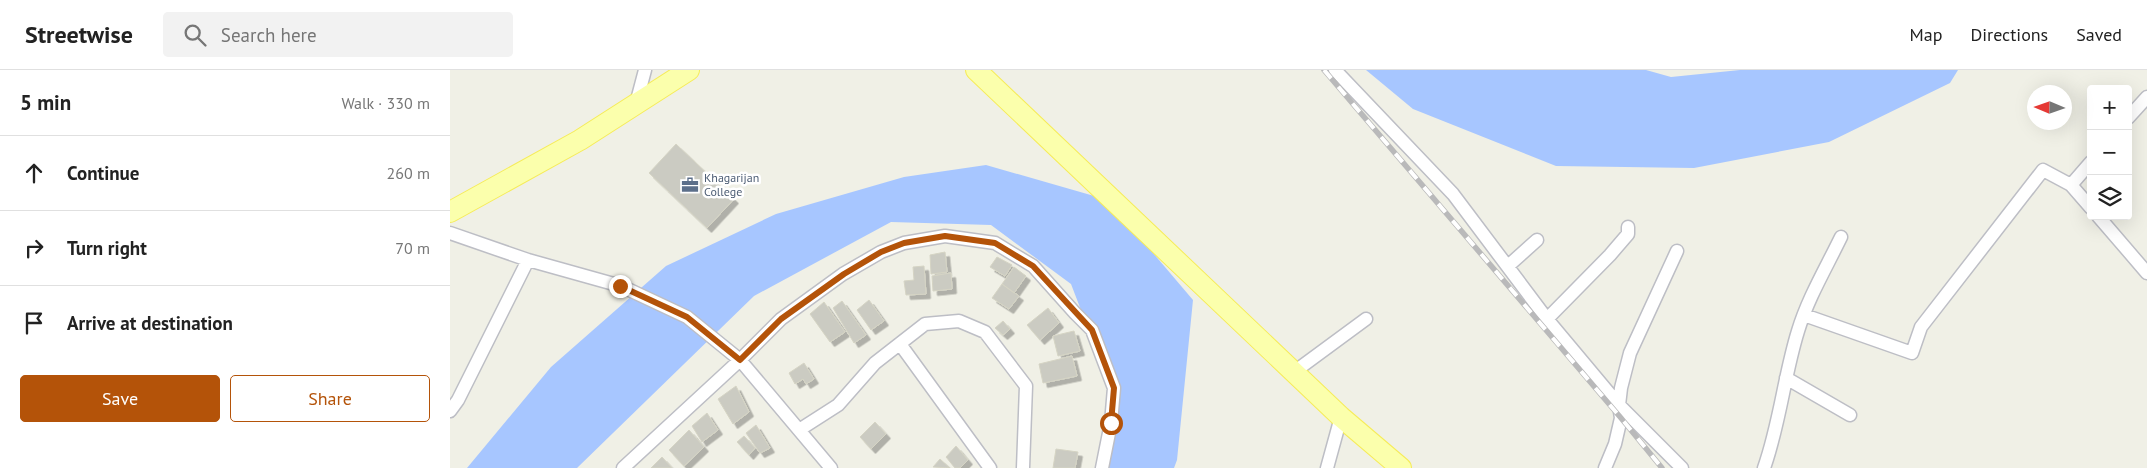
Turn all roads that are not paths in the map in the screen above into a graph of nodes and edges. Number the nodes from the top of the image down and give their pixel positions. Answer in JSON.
{"nodes":[{"id":1,"x":645,"y":70,"type":"edge"},
{"id":2,"x":690,"y":70,"type":"edge"},
{"id":3,"x":976,"y":70,"type":"edge"},
{"id":4,"x":1335,"y":70,"type":"edge"},
{"id":5,"x":2147,"y":97,"type":"edge"},
{"id":6,"x":636,"y":104,"type":"junction"},
{"id":7,"x":2132,"y":114,"type":"edge"},
{"id":8,"x":2087,"y":167,"type":"edge"},
{"id":9,"x":2071,"y":185,"type":"junction"},
{"id":10,"x":2087,"y":203,"type":"edge"},
{"id":11,"x":450,"y":212,"type":"edge"},
{"id":12,"x":2101,"y":220,"type":"edge"},
{"id":13,"x":1628,"y":227,"type":"dead end"},
{"id":14,"x":450,"y":233,"type":"edge"},
{"id":15,"x":1841,"y":237,"type":"dead end"},
{"id":16,"x":1537,"y":240,"type":"dead end"},
{"id":17,"x":1677,"y":251,"type":"dead end"},
{"id":18,"x":528,"y":260,"type":"junction"},
{"id":19,"x":1508,"y":266,"type":"junction"},
{"id":20,"x":2147,"y":273,"type":"edge"},
{"id":21,"x":1804,"y":315,"type":"junction"},
{"id":22,"x":1366,"y":318,"type":"dead end"},
{"id":23,"x":1547,"y":319,"type":"junction"},
{"id":24,"x":900,"y":344,"type":"junction"},
{"id":25,"x":740,"y":360,"type":"junction"},
{"id":26,"x":1294,"y":372,"type":"junction"},
{"id":27,"x":1786,"y":378,"type":"junction"},
{"id":28,"x":1619,"y":405,"type":"junction"},
{"id":29,"x":450,"y":411,"type":"edge"},
{"id":30,"x":1850,"y":414,"type":"dead end"},
{"id":31,"x":1341,"y":417,"type":"junction"},
{"id":32,"x":799,"y":430,"type":"junction"},
{"id":33,"x":623,"y":468,"type":"edge"},
{"id":34,"x":831,"y":468,"type":"edge"},
{"id":35,"x":990,"y":468,"type":"edge"},
{"id":36,"x":1023,"y":468,"type":"edge"},
{"id":37,"x":1102,"y":468,"type":"edge"},
{"id":38,"x":1326,"y":468,"type":"edge"},
{"id":39,"x":1401,"y":468,"type":"edge"},
{"id":40,"x":1605,"y":468,"type":"edge"},
{"id":41,"x":1682,"y":468,"type":"edge"},
{"id":42,"x":1764,"y":468,"type":"edge"}],
"edges":[{"from":1,"to":6,"type":"street"},
{"from":2,"to":6,"type":"main road"},
{"from":3,"to":26,"type":"main road"},
{"from":4,"to":19,"type":"street"},
{"from":5,"to":7,"type":"street"},
{"from":6,"to":11,"type":"main road"},
{"from":8,"to":9,"type":"street"},
{"from":9,"to":10,"type":"street"},
{"from":9,"to":21,"type":"street"},
{"from":12,"to":20,"type":"street"},
{"from":13,"to":23,"type":"street"},
{"from":14,"to":18,"type":"street"},
{"from":15,"to":21,"type":"street"},
{"from":16,"to":19,"type":"street"},
{"from":17,"to":28,"type":"street"},
{"from":18,"to":25,"type":"street"},
{"from":18,"to":29,"type":"street"},
{"from":19,"to":23,"type":"street"},
{"from":21,"to":27,"type":"street"},
{"from":22,"to":26,"type":"street"},
{"from":23,"to":28,"type":"street"},
{"from":24,"to":32,"type":"street"},
{"from":24,"to":35,"type":"street"},
{"from":24,"to":36,"type":"street"},
{"from":25,"to":32,"type":"street"},
{"from":25,"to":33,"type":"street"},
{"from":25,"to":37,"type":"street"},
{"from":26,"to":31,"type":"main road"},
{"from":27,"to":30,"type":"street"},
{"from":27,"to":42,"type":"street"},
{"from":28,"to":40,"type":"street"},
{"from":28,"to":41,"type":"street"},
{"from":31,"to":38,"type":"street"},
{"from":31,"to":39,"type":"main road"},
{"from":32,"to":34,"type":"street"}]}
